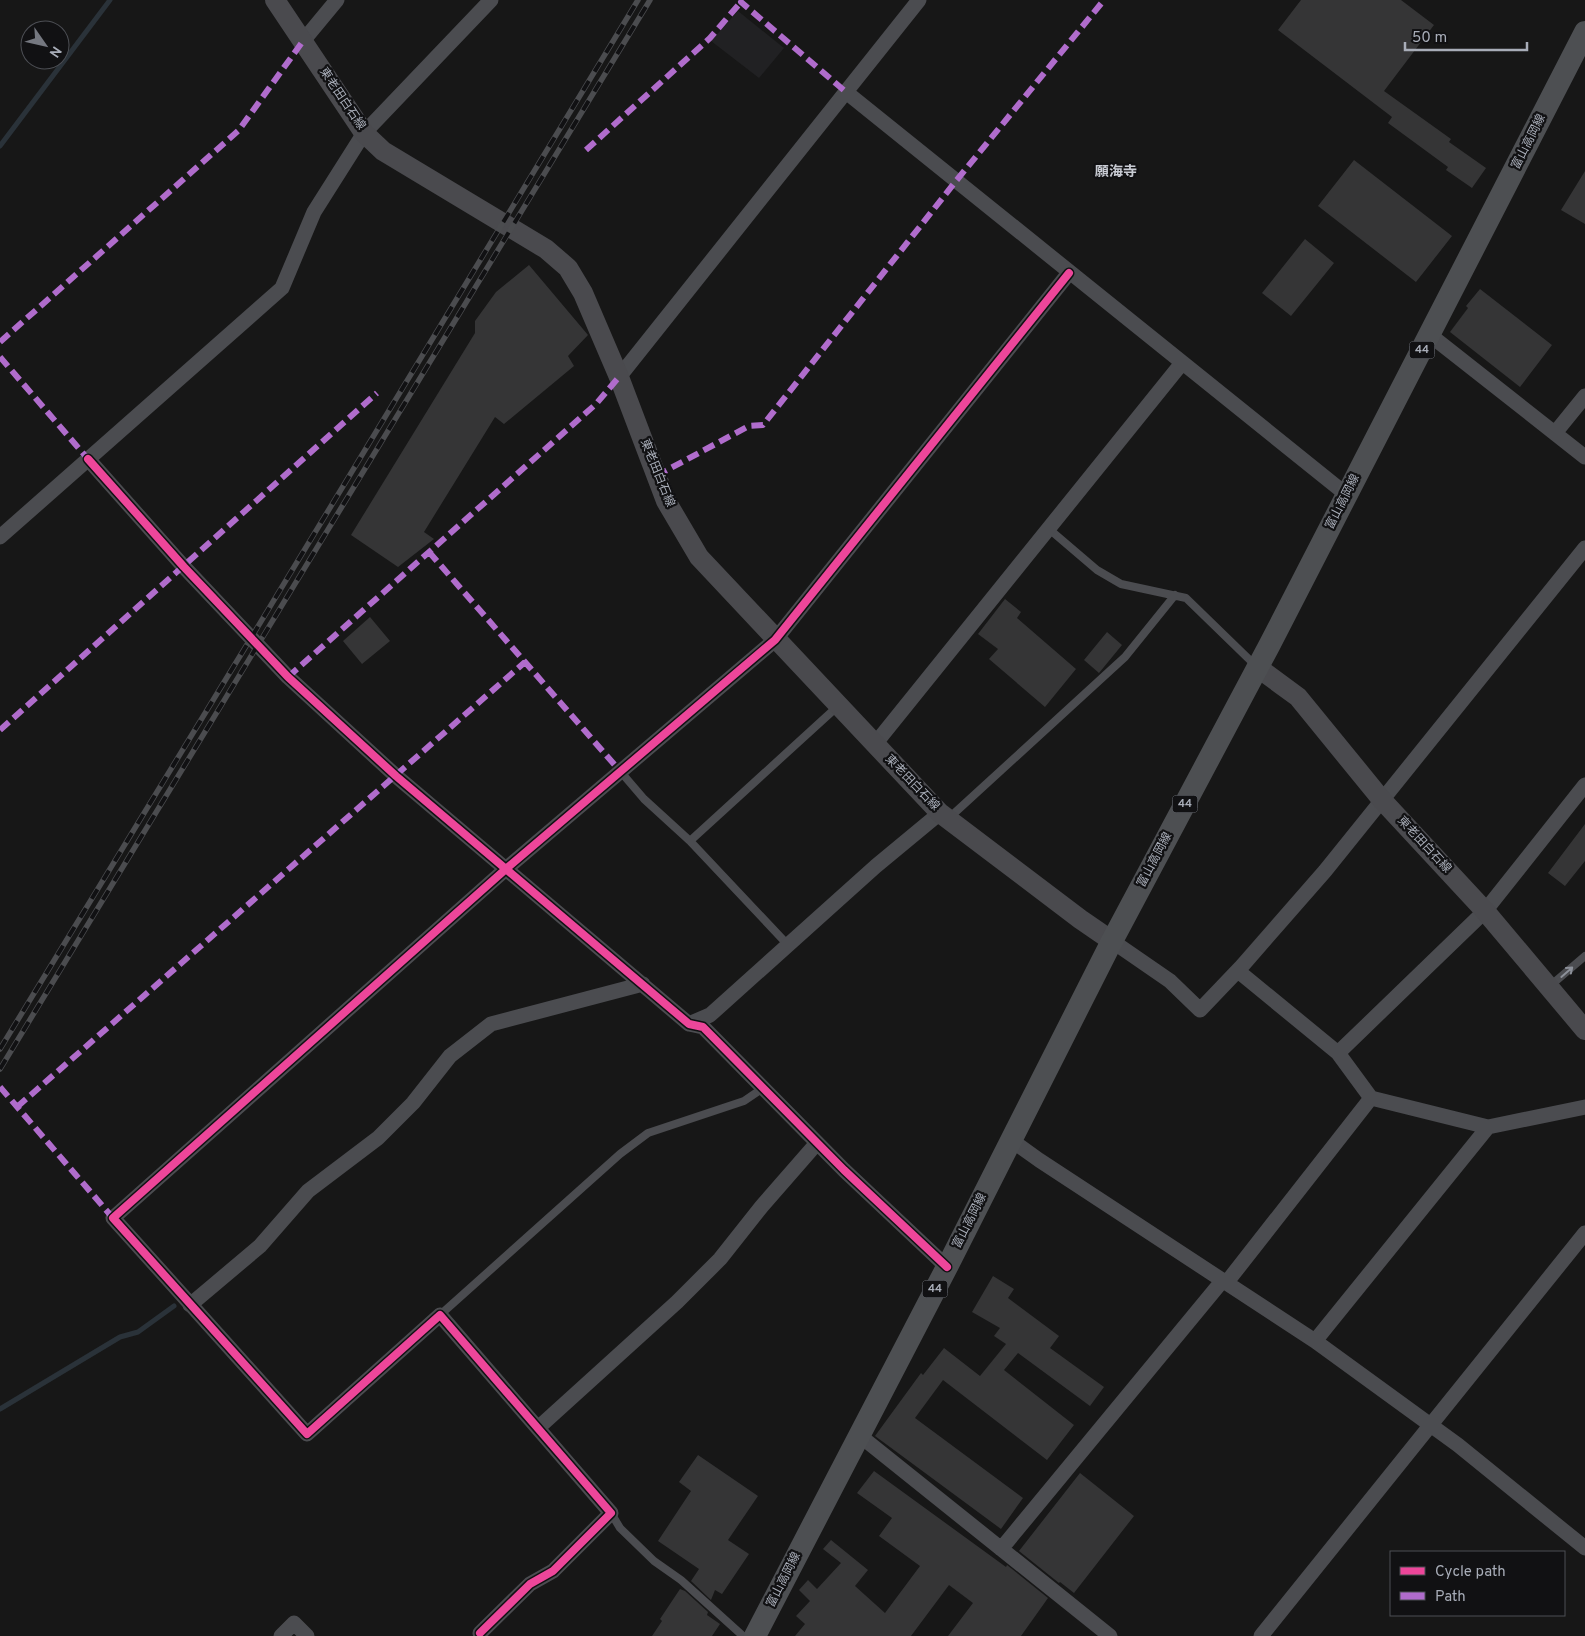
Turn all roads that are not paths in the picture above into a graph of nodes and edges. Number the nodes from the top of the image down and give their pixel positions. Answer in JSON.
{"nodes":[{"id":1,"x":275,"y":0,"type":"edge"},
{"id":2,"x":337,"y":0,"type":"edge"},
{"id":3,"x":491,"y":0,"type":"edge"},
{"id":4,"x":920,"y":0,"type":"edge"},
{"id":5,"x":1585,"y":32,"type":"edge"},
{"id":6,"x":303,"y":41,"type":"junction"},
{"id":7,"x":846,"y":92,"type":"junction"},
{"id":8,"x":364,"y":133,"type":"junction"},
{"id":9,"x":1070,"y":273,"type":"junction"},
{"id":10,"x":1430,"y":334,"type":"junction"},
{"id":11,"x":1182,"y":364,"type":"junction"},
{"id":12,"x":619,"y":377,"type":"junction"},
{"id":13,"x":1585,"y":396,"type":"edge"},
{"id":14,"x":1555,"y":433,"type":"junction"},
{"id":15,"x":1585,"y":457,"type":"edge"},
{"id":16,"x":88,"y":459,"type":"junction"},
{"id":17,"x":1347,"y":495,"type":"junction"},
{"id":18,"x":1049,"y":529,"type":"junction"},
{"id":19,"x":0,"y":537,"type":"edge"},
{"id":20,"x":1585,"y":548,"type":"edge"},
{"id":21,"x":1175,"y":595,"type":"junction"},
{"id":22,"x":775,"y":640,"type":"junction"},
{"id":23,"x":1257,"y":667,"type":"junction"},
{"id":24,"x":838,"y":706,"type":"junction"},
{"id":25,"x":875,"y":744,"type":"junction"},
{"id":26,"x":620,"y":771,"type":"junction"},
{"id":27,"x":1585,"y":785,"type":"edge"},
{"id":28,"x":1382,"y":800,"type":"junction"},
{"id":29,"x":944,"y":816,"type":"junction"},
{"id":30,"x":690,"y":841,"type":"junction"},
{"id":31,"x":507,"y":868,"type":"junction"},
{"id":32,"x":1485,"y":911,"type":"junction"},
{"id":33,"x":1112,"y":941,"type":"junction"},
{"id":34,"x":788,"y":945,"type":"junction"},
{"id":35,"x":1585,"y":956,"type":"edge"},
{"id":36,"x":1238,"y":971,"type":"junction"},
{"id":37,"x":642,"y":984,"type":"junction"},
{"id":38,"x":1549,"y":988,"type":"junction"},
{"id":39,"x":690,"y":1024,"type":"junction"},
{"id":40,"x":1585,"y":1030,"type":"edge"},
{"id":41,"x":1338,"y":1053,"type":"junction"},
{"id":42,"x":763,"y":1088,"type":"junction"},
{"id":43,"x":1371,"y":1098,"type":"junction"},
{"id":44,"x":1585,"y":1106,"type":"edge"},
{"id":45,"x":1488,"y":1127,"type":"junction"},
{"id":46,"x":1011,"y":1140,"type":"junction"},
{"id":47,"x":817,"y":1142,"type":"junction"},
{"id":48,"x":1585,"y":1233,"type":"edge"},
{"id":49,"x":947,"y":1267,"type":"junction"},
{"id":50,"x":1225,"y":1281,"type":"junction"},
{"id":51,"x":190,"y":1305,"type":"junction"},
{"id":52,"x":440,"y":1315,"type":"junction"},
{"id":53,"x":1315,"y":1341,"type":"junction"},
{"id":54,"x":1430,"y":1425,"type":"junction"},
{"id":55,"x":538,"y":1428,"type":"junction"},
{"id":56,"x":859,"y":1435,"type":"junction"},
{"id":57,"x":611,"y":1513,"type":"junction"},
{"id":58,"x":1585,"y":1548,"type":"edge"},
{"id":59,"x":1001,"y":1549,"type":"junction"},
{"id":60,"x":480,"y":1635,"type":"edge"},
{"id":61,"x":281,"y":1636,"type":"edge"},
{"id":62,"x":306,"y":1636,"type":"edge"},
{"id":63,"x":743,"y":1636,"type":"edge"},
{"id":64,"x":754,"y":1636,"type":"edge"},
{"id":65,"x":1110,"y":1636,"type":"edge"},
{"id":66,"x":1261,"y":1636,"type":"edge"}],
"edges":[{"from":1,"to":6,"type":"main road","name":"東老田白石線"},
{"from":2,"to":6,"type":"street"},
{"from":3,"to":8,"type":"street"},
{"from":4,"to":7,"type":"street"},
{"from":5,"to":10,"type":"main road","name":"富山高岡線","number":"44"},
{"from":6,"to":8,"type":"main road","name":"東老田白石線"},
{"from":7,"to":9,"type":"street"},
{"from":7,"to":12,"type":"street"},
{"from":8,"to":12,"type":"main road","name":"東老田白石線"},
{"from":8,"to":16,"type":"street"},
{"from":9,"to":11,"type":"street"},
{"from":9,"to":22,"type":"street"},
{"from":10,"to":14,"type":"street"},
{"from":10,"to":17,"type":"main road","name":"富山高岡線","number":"44"},
{"from":11,"to":17,"type":"street"},
{"from":11,"to":18,"type":"street"},
{"from":12,"to":22,"type":"main road","name":"東老田白石線"},
{"from":13,"to":14,"type":"street"},
{"from":14,"to":15,"type":"street"},
{"from":16,"to":19,"type":"street"},
{"from":16,"to":31,"type":"street"},
{"from":17,"to":23,"type":"main road","name":"富山高岡線","number":"44"},
{"from":18,"to":21,"type":"lane"},
{"from":18,"to":25,"type":"street"},
{"from":20,"to":28,"type":"street"},
{"from":21,"to":23,"type":"lane"},
{"from":21,"to":29,"type":"lane"},
{"from":22,"to":24,"type":"main road","name":"東老田白石線"},
{"from":22,"to":26,"type":"street"},
{"from":23,"to":28,"type":"main road","name":"東老田白石線"},
{"from":23,"to":33,"type":"main road","name":"富山高岡線","number":"44"},
{"from":24,"to":25,"type":"main road","name":"東老田白石線"},
{"from":24,"to":30,"type":"lane"},
{"from":25,"to":29,"type":"main road","name":"東老田白石線"},
{"from":26,"to":30,"type":"lane"},
{"from":26,"to":31,"type":"street"},
{"from":27,"to":32,"type":"street"},
{"from":28,"to":32,"type":"main road","name":"東老田白石線"},
{"from":28,"to":36,"type":"street"},
{"from":29,"to":33,"type":"main road","name":"東老田白石線"},
{"from":29,"to":34,"type":"street"},
{"from":30,"to":34,"type":"lane"},
{"from":31,"to":37,"type":"street"},
{"from":31,"to":51,"type":"street"},
{"from":32,"to":38,"type":"main road","name":"東老田白石線"},
{"from":32,"to":41,"type":"street"},
{"from":33,"to":36,"type":"street"},
{"from":33,"to":46,"type":"main road","name":"富山高岡線","number":"44"},
{"from":34,"to":39,"type":"street"},
{"from":38,"to":35,"type":"lane","one_way":true},
{"from":36,"to":41,"type":"street"},
{"from":37,"to":39,"type":"street"},
{"from":37,"to":51,"type":"street"},
{"from":38,"to":40,"type":"main road","name":"東老田白石線"},
{"from":39,"to":42,"type":"street"},
{"from":41,"to":43,"type":"street"},
{"from":42,"to":47,"type":"street"},
{"from":42,"to":52,"type":"lane"},
{"from":43,"to":45,"type":"street"},
{"from":43,"to":50,"type":"street"},
{"from":44,"to":45,"type":"street"},
{"from":45,"to":53,"type":"street"},
{"from":46,"to":49,"type":"main road","name":"富山高岡線","number":"44"},
{"from":46,"to":50,"type":"street"},
{"from":47,"to":49,"type":"street"},
{"from":47,"to":55,"type":"street"},
{"from":48,"to":54,"type":"street"},
{"from":49,"to":56,"type":"main road","name":"富山高岡線","number":"44"},
{"from":50,"to":53,"type":"street"},
{"from":50,"to":59,"type":"street"},
{"from":51,"to":52,"type":"street"},
{"from":52,"to":55,"type":"street"},
{"from":53,"to":54,"type":"street"},
{"from":54,"to":58,"type":"street"},
{"from":54,"to":66,"type":"street"},
{"from":55,"to":57,"type":"street"},
{"from":56,"to":59,"type":"street"},
{"from":56,"to":64,"type":"main road","name":"富山高岡線","number":"44"},
{"from":57,"to":60,"type":"street"},
{"from":57,"to":63,"type":"lane"},
{"from":59,"to":65,"type":"street"},
{"from":61,"to":62,"type":"street"}]}
